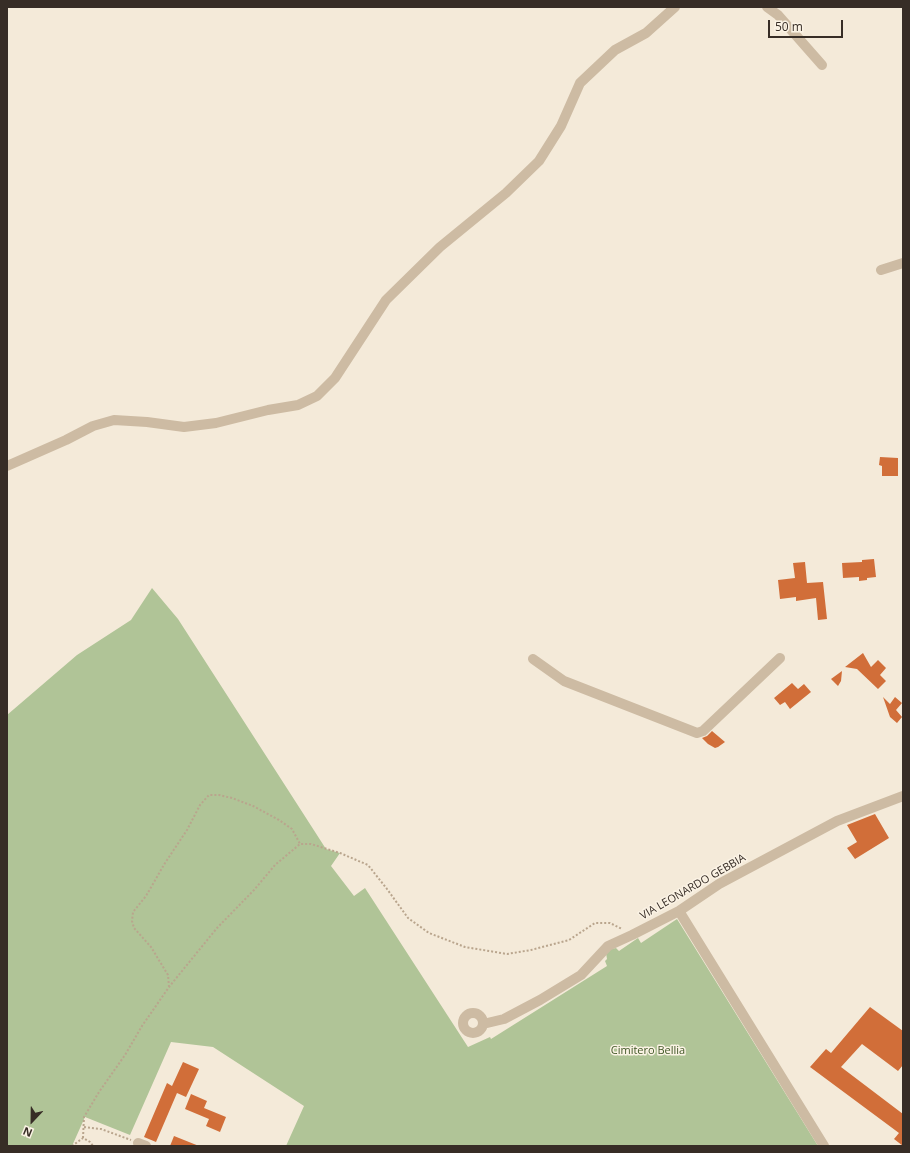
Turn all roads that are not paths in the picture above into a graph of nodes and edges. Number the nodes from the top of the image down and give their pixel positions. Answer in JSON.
{"nodes":[{"id":1,"x":675,"y":7,"type":"edge"},
{"id":2,"x":767,"y":7,"type":"edge"},
{"id":3,"x":822,"y":65,"type":"dead end"},
{"id":4,"x":903,"y":263,"type":"edge"},
{"id":5,"x":881,"y":270,"type":"dead end"},
{"id":6,"x":7,"y":466,"type":"edge"},
{"id":7,"x":780,"y":658,"type":"dead end"},
{"id":8,"x":533,"y":659,"type":"dead end"},
{"id":9,"x":903,"y":796,"type":"edge"},
{"id":10,"x":679,"y":911,"type":"junction"},
{"id":11,"x":483,"y":1024,"type":"dead end"},
{"id":12,"x":824,"y":1146,"type":"edge"}],
"edges":[{"from":1,"to":6,"type":"street"},
{"from":2,"to":3,"type":"street"},
{"from":4,"to":5,"type":"street"},
{"from":7,"to":8,"type":"street"},
{"from":9,"to":10,"type":"street","name":"VIA LEONARDO GEBBIA"},
{"from":10,"to":11,"type":"street","name":"VIA LEONARDO GEBBIA"},
{"from":10,"to":12,"type":"street"}]}
